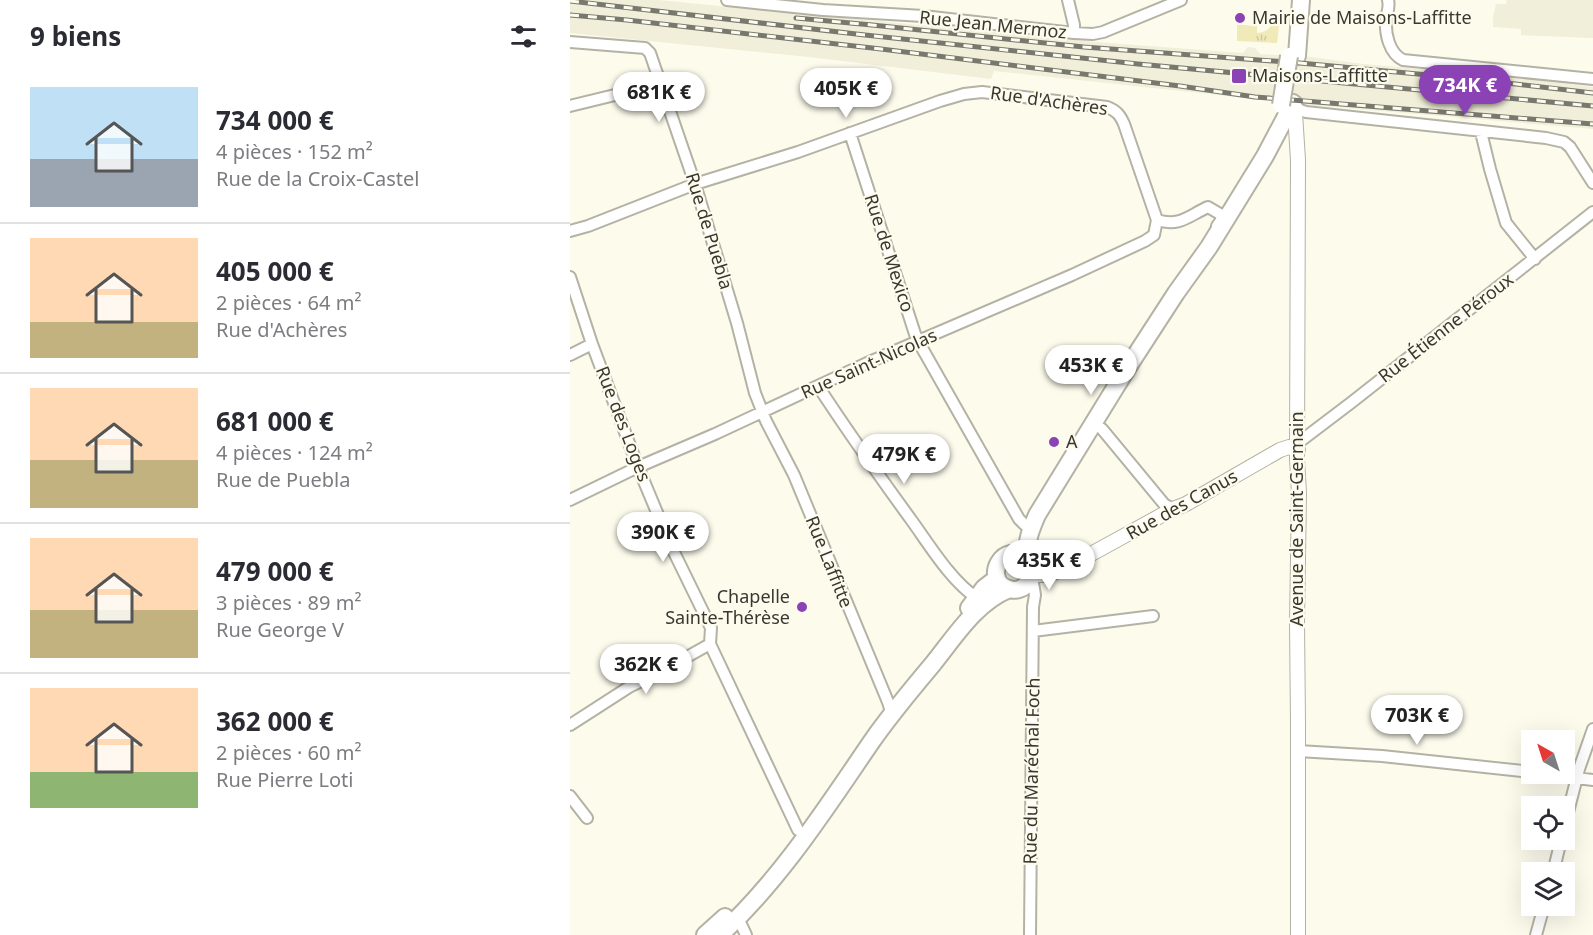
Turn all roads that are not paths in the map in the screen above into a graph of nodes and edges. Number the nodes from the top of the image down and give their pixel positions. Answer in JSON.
{"nodes":[{"id":1,"x":727,"y":0,"type":"edge"},
{"id":2,"x":1068,"y":0,"type":"edge"},
{"id":3,"x":1181,"y":0,"type":"edge"},
{"id":4,"x":1292,"y":0,"type":"edge"},
{"id":5,"x":1301,"y":0,"type":"edge"},
{"id":6,"x":1388,"y":0,"type":"edge"},
{"id":7,"x":758,"y":2,"type":"edge"},
{"id":8,"x":822,"y":5,"type":"edge"},
{"id":9,"x":1074,"y":33,"type":"junction"},
{"id":10,"x":570,"y":42,"type":"edge"},
{"id":11,"x":1293,"y":56,"type":"junction"},
{"id":12,"x":1593,"y":79,"type":"edge"},
{"id":13,"x":660,"y":84,"type":"junction"},
{"id":14,"x":1287,"y":104,"type":"junction"},
{"id":15,"x":570,"y":106,"type":"edge"},
{"id":16,"x":1481,"y":132,"type":"junction"},
{"id":17,"x":850,"y":133,"type":"junction"},
{"id":18,"x":1593,"y":183,"type":"edge"},
{"id":19,"x":695,"y":184,"type":"junction"},
{"id":20,"x":1593,"y":212,"type":"edge"},
{"id":21,"x":1220,"y":214,"type":"junction"},
{"id":22,"x":1157,"y":220,"type":"junction"},
{"id":23,"x":570,"y":231,"type":"edge"},
{"id":24,"x":1212,"y":243,"type":"junction"},
{"id":25,"x":1535,"y":259,"type":"junction"},
{"id":26,"x":570,"y":277,"type":"edge"},
{"id":27,"x":919,"y":342,"type":"junction"},
{"id":28,"x":592,"y":344,"type":"junction"},
{"id":29,"x":570,"y":355,"type":"edge"},
{"id":30,"x":1117,"y":373,"type":"junction"},
{"id":31,"x":818,"y":386,"type":"junction"},
{"id":32,"x":763,"y":411,"type":"junction"},
{"id":33,"x":1094,"y":424,"type":"junction"},
{"id":34,"x":1298,"y":446,"type":"junction"},
{"id":35,"x":638,"y":467,"type":"junction"},
{"id":36,"x":570,"y":500,"type":"edge"},
{"id":37,"x":1173,"y":509,"type":"junction"},
{"id":38,"x":1025,"y":525,"type":"junction"},
{"id":39,"x":1011,"y":554,"type":"junction"},
{"id":40,"x":1031,"y":571,"type":"junction"},
{"id":41,"x":1008,"y":586,"type":"junction"},
{"id":42,"x":977,"y":598,"type":"junction"},
{"id":43,"x":1033,"y":607,"type":"junction"},
{"id":44,"x":1154,"y":616,"type":"dead end"},
{"id":45,"x":1033,"y":631,"type":"junction"},
{"id":46,"x":710,"y":644,"type":"junction"},
{"id":47,"x":906,"y":697,"type":"junction"},
{"id":48,"x":892,"y":715,"type":"junction"},
{"id":49,"x":570,"y":725,"type":"edge"},
{"id":50,"x":1593,"y":729,"type":"edge"},
{"id":51,"x":1298,"y":751,"type":"junction"},
{"id":52,"x":1521,"y":771,"type":"edge"},
{"id":53,"x":1575,"y":778,"type":"edge"},
{"id":54,"x":1578,"y":778,"type":"junction"},
{"id":55,"x":1593,"y":780,"type":"edge"},
{"id":56,"x":570,"y":796,"type":"edge"},
{"id":57,"x":1573,"y":796,"type":"edge"},
{"id":58,"x":587,"y":818,"type":"dead end"},
{"id":59,"x":801,"y":834,"type":"junction"},
{"id":60,"x":735,"y":914,"type":"junction"},
{"id":61,"x":1541,"y":916,"type":"edge"},
{"id":62,"x":705,"y":935,"type":"edge"},
{"id":63,"x":720,"y":935,"type":"edge"},
{"id":64,"x":746,"y":935,"type":"edge"},
{"id":65,"x":1030,"y":935,"type":"edge"},
{"id":66,"x":1298,"y":935,"type":"edge"},
{"id":67,"x":1536,"y":935,"type":"edge"}],
"edges":[{"from":1,"to":7,"type":"street","name":"Rue Jean Mermoz"},
{"from":2,"to":9,"type":"street"},
{"from":3,"to":9,"type":"street","name":"Rue Jean Mermoz"},
{"from":4,"to":11,"type":"main road"},
{"from":5,"to":11,"type":"main road"},
{"from":6,"to":12,"type":"street"},
{"from":7,"to":8,"type":"street","name":"Rue Jean Mermoz"},
{"from":8,"to":9,"type":"street","name":"Rue Jean Mermoz"},
{"from":10,"to":13,"type":"street","name":"Rue de Puebla"},
{"from":11,"to":14,"type":"main road","bridge":true},
{"from":13,"to":15,"type":"street"},
{"from":13,"to":19,"type":"street","name":"Rue de Puebla"},
{"from":14,"to":16,"type":"street"},
{"from":14,"to":21,"type":"main road"},
{"from":14,"to":24,"type":"main road"},
{"from":14,"to":34,"type":"main road","name":"Avenue de Saint-Germain"},
{"from":16,"to":18,"type":"street"},
{"from":16,"to":25,"type":"street"},
{"from":17,"to":19,"type":"street","name":"Rue d'Achères"},
{"from":17,"to":22,"type":"street","name":"Rue d'Achères"},
{"from":17,"to":27,"type":"street","name":"Rue de Mexico"},
{"from":19,"to":23,"type":"street","name":"Rue d'Achères"},
{"from":19,"to":32,"type":"street","name":"Rue de Puebla"},
{"from":20,"to":25,"type":"street","name":"Rue Étienne Péroux"},
{"from":21,"to":22,"type":"street"},
{"from":21,"to":24,"type":"street"},
{"from":21,"to":30,"type":"main road"},
{"from":22,"to":27,"type":"street","name":"Rue Saint-Nicolas"},
{"from":24,"to":33,"type":"main road"},
{"from":25,"to":34,"type":"street","name":"Rue Étienne Péroux"},
{"from":26,"to":28,"type":"street","name":"Rue des Loges"},
{"from":27,"to":31,"type":"street","name":"Rue Saint-Nicolas"},
{"from":27,"to":38,"type":"street","name":"Rue de Mexico"},
{"from":28,"to":29,"type":"street"},
{"from":28,"to":35,"type":"street","name":"Rue des Loges"},
{"from":30,"to":33,"type":"street"},
{"from":30,"to":38,"type":"main road"},
{"from":31,"to":32,"type":"street","name":"Rue Saint-Nicolas"},
{"from":31,"to":42,"type":"street"},
{"from":32,"to":35,"type":"street","name":"Rue Saint-Nicolas"},
{"from":32,"to":48,"type":"street","name":"Rue Laffitte"},
{"from":33,"to":37,"type":"street"},
{"from":33,"to":40,"type":"main road"},
{"from":34,"to":37,"type":"main road","name":"Rue des Canus"},
{"from":34,"to":51,"type":"main road","name":"Avenue de Saint-Germain"},
{"from":35,"to":36,"type":"street","name":"Rue Saint-Nicolas"},
{"from":35,"to":46,"type":"street","name":"Rue des Loges"},
{"from":37,"to":40,"type":"main road","name":"Rue des Canus"},
{"from":38,"to":39,"type":"main road"},
{"from":39,"to":40,"type":"main road"},
{"from":39,"to":41,"type":"main road"},
{"from":40,"to":41,"type":"main road"},
{"from":40,"to":43,"type":"street","name":"Rue du Maréchal Foch"},
{"from":41,"to":42,"type":"main road"},
{"from":41,"to":43,"type":"street"},
{"from":41,"to":47,"type":"main road"},
{"from":42,"to":47,"type":"main road"},
{"from":43,"to":45,"type":"street","name":"Rue du Maréchal Foch"},
{"from":44,"to":45,"type":"street"},
{"from":45,"to":65,"type":"street","name":"Rue du Maréchal Foch"},
{"from":46,"to":49,"type":"street"},
{"from":46,"to":59,"type":"street","name":"Rue des Loges"},
{"from":47,"to":48,"type":"main road"},
{"from":48,"to":59,"type":"main road"},
{"from":50,"to":54,"type":"street"},
{"from":51,"to":52,"type":"street"},
{"from":51,"to":66,"type":"main road","name":"Avenue de Saint-Germain"},
{"from":53,"to":54,"type":"street"},
{"from":54,"to":55,"type":"street"},
{"from":54,"to":57,"type":"street"},
{"from":56,"to":58,"type":"street"},
{"from":59,"to":60,"type":"main road"},
{"from":60,"to":62,"type":"main road"},
{"from":60,"to":63,"type":"main road"},
{"from":60,"to":64,"type":"street"},
{"from":61,"to":67,"type":"street"}]}
